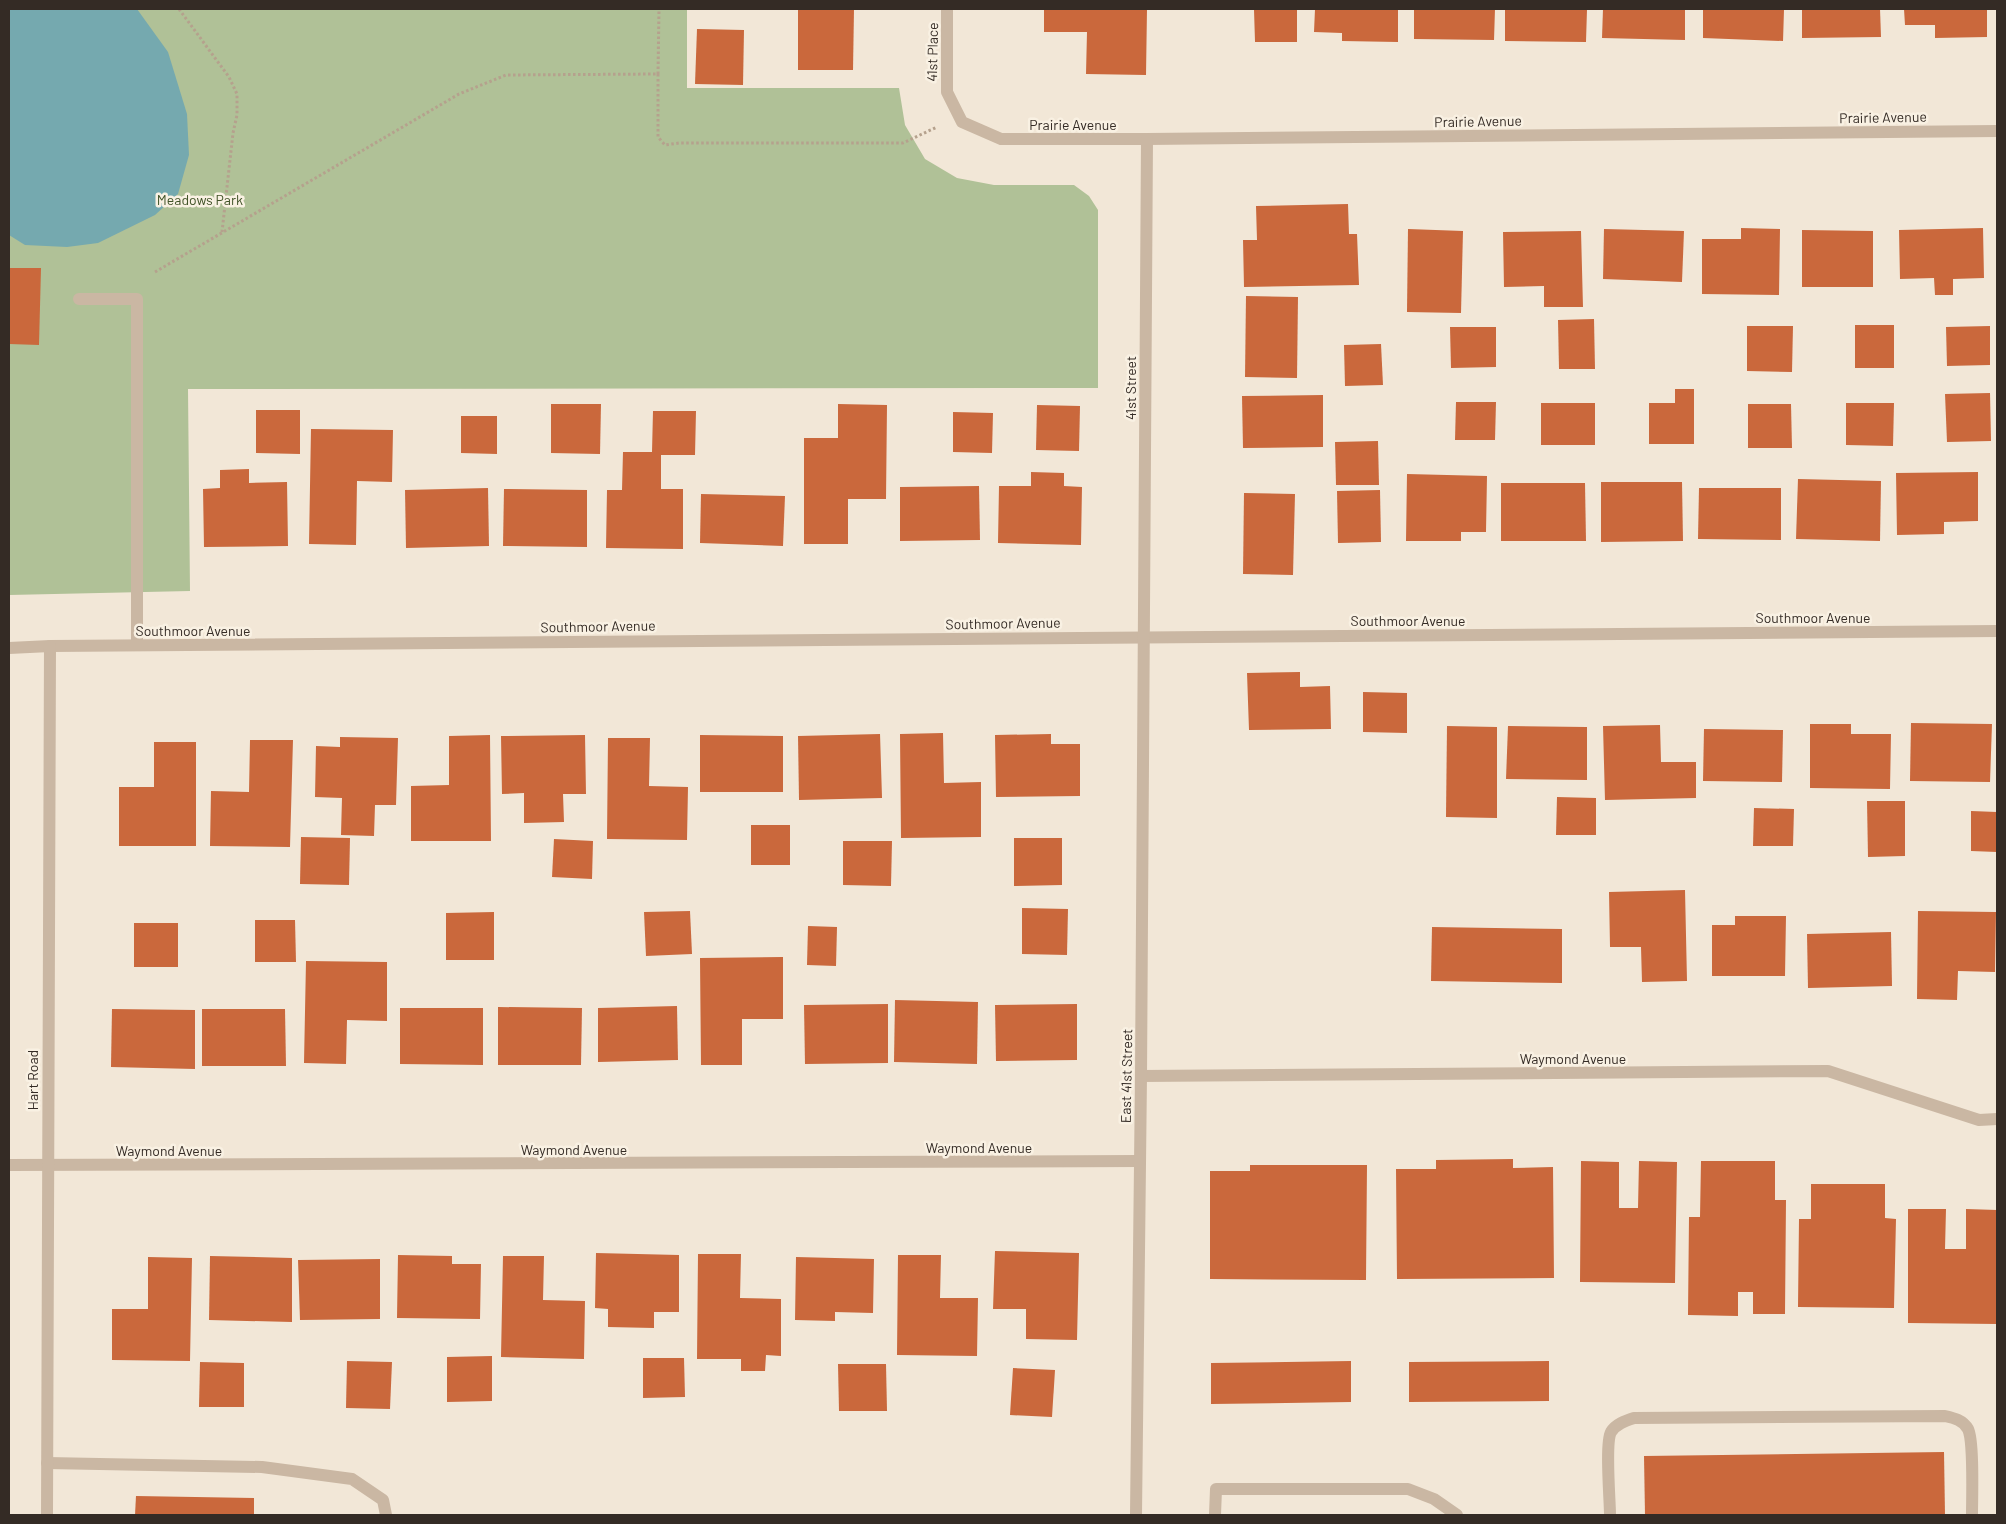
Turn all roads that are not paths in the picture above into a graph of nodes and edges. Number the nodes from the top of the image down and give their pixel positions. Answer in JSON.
{"nodes":[{"id":1,"x":947,"y":9,"type":"edge"},
{"id":2,"x":961,"y":119,"type":"joint"},
{"id":3,"x":1997,"y":131,"type":"edge"},
{"id":4,"x":1146,"y":139,"type":"junction"},
{"id":5,"x":79,"y":299,"type":"dead end"},
{"id":6,"x":1997,"y":631,"type":"edge"},
{"id":7,"x":1144,"y":636,"type":"junction"},
{"id":8,"x":137,"y":645,"type":"junction"},
{"id":9,"x":50,"y":646,"type":"junction"},
{"id":10,"x":9,"y":648,"type":"edge"},
{"id":11,"x":1141,"y":1076,"type":"junction"},
{"id":12,"x":1997,"y":1120,"type":"edge"},
{"id":13,"x":1140,"y":1162,"type":"junction"},
{"id":14,"x":9,"y":1165,"type":"edge"},
{"id":15,"x":47,"y":1166,"type":"junction"},
{"id":16,"x":47,"y":1463,"type":"junction"},
{"id":17,"x":46,"y":1515,"type":"edge"},
{"id":18,"x":386,"y":1515,"type":"edge"},
{"id":19,"x":1136,"y":1515,"type":"edge"},
{"id":20,"x":1215,"y":1515,"type":"edge"},
{"id":21,"x":1457,"y":1515,"type":"edge"},
{"id":22,"x":1610,"y":1515,"type":"edge"},
{"id":23,"x":1972,"y":1515,"type":"edge"}],
"edges":[{"from":1,"to":2,"type":"street","name":"41st Place"},
{"from":2,"to":4,"type":"street","name":"Prairie Avenue"},
{"from":3,"to":4,"type":"street","name":"Prairie Avenue"},
{"from":4,"to":7,"type":"street","name":"41st Street"},
{"from":5,"to":8,"type":"street"},
{"from":6,"to":7,"type":"street","name":"Southmoor Avenue"},
{"from":7,"to":8,"type":"street","name":"Southmoor Avenue"},
{"from":7,"to":11,"type":"street","name":"East 41st Street"},
{"from":8,"to":9,"type":"street","name":"Southmoor Avenue"},
{"from":9,"to":10,"type":"street","name":"Southmoor Avenue"},
{"from":9,"to":15,"type":"street","name":"Hart Road"},
{"from":11,"to":12,"type":"street","name":"Waymond Avenue"},
{"from":11,"to":13,"type":"street","name":"East 41st Street"},
{"from":13,"to":15,"type":"street","name":"Waymond Avenue"},
{"from":13,"to":19,"type":"street","name":"East 41st Street"},
{"from":14,"to":15,"type":"street","name":"Waymond Avenue"},
{"from":15,"to":16,"type":"street","name":"Hart Road"},
{"from":16,"to":17,"type":"street","name":"Hart Road"},
{"from":16,"to":18,"type":"street"},
{"from":20,"to":21,"type":"street"},
{"from":22,"to":23,"type":"street"}]}
